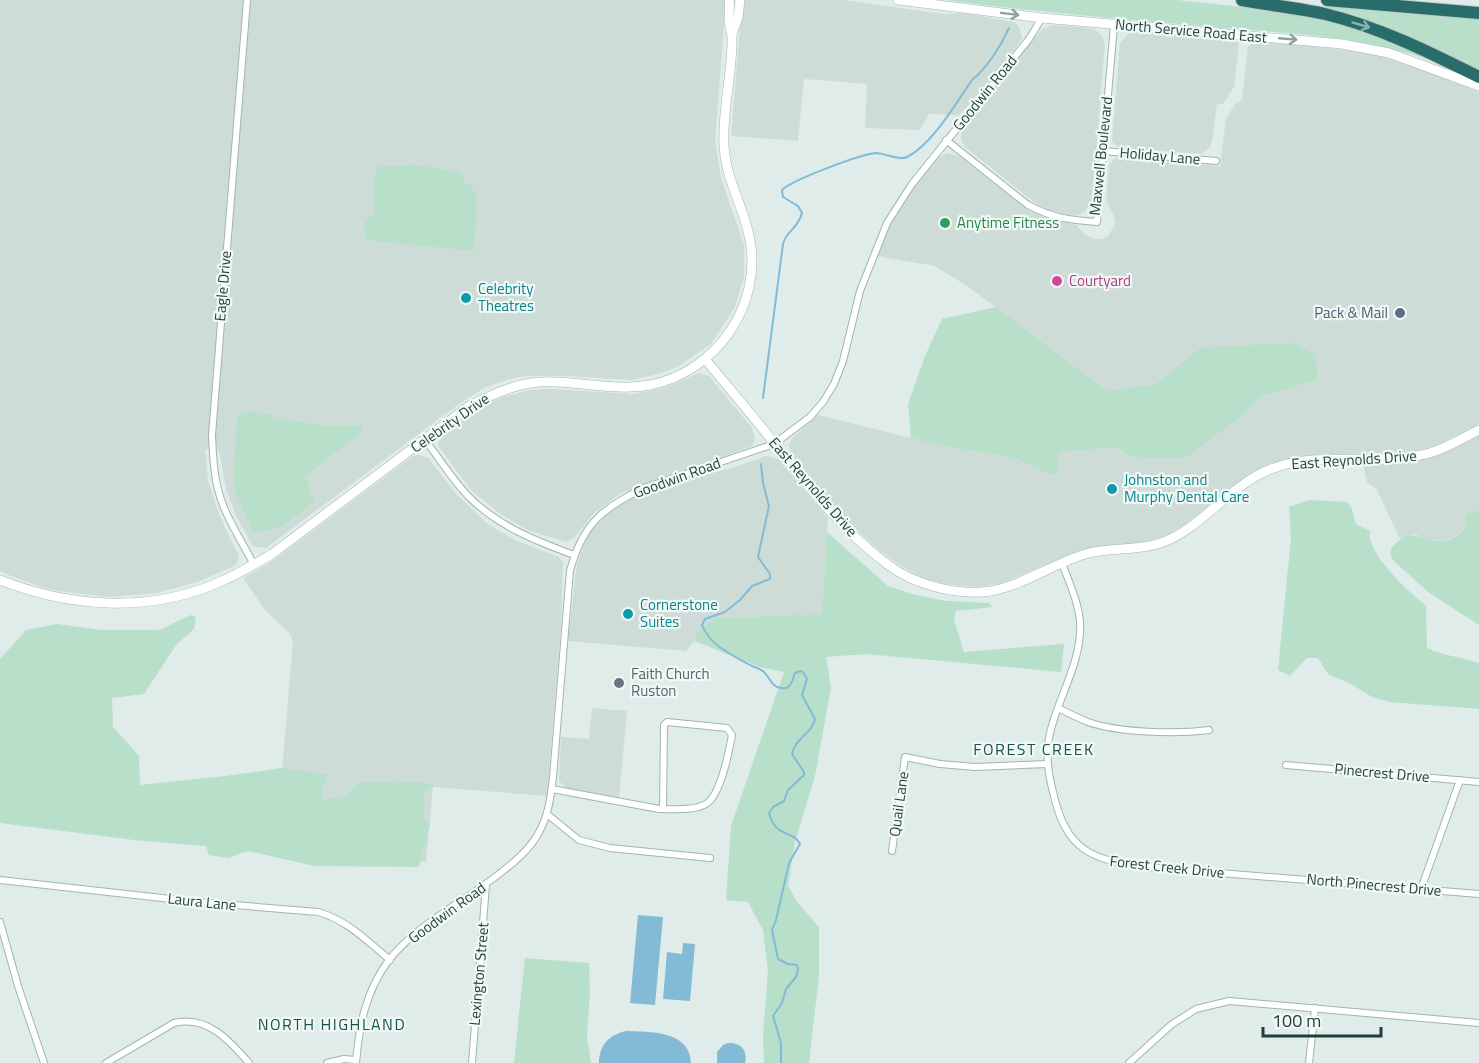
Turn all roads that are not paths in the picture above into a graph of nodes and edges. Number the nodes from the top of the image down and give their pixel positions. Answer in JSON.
{"nodes":[{"id":1,"x":247,"y":0,"type":"edge"},
{"id":2,"x":729,"y":0,"type":"edge"},
{"id":3,"x":740,"y":0,"type":"edge"},
{"id":4,"x":898,"y":0,"type":"edge"},
{"id":5,"x":1242,"y":0,"type":"edge"},
{"id":6,"x":1327,"y":0,"type":"edge"},
{"id":7,"x":1479,"y":13,"type":"edge"},
{"id":8,"x":1042,"y":18,"type":"junction"},
{"id":9,"x":1114,"y":25,"type":"junction"},
{"id":10,"x":732,"y":36,"type":"junction"},
{"id":11,"x":1479,"y":77,"type":"edge"},
{"id":12,"x":1479,"y":86,"type":"edge"},
{"id":13,"x":946,"y":140,"type":"junction"},
{"id":14,"x":1103,"y":151,"type":"junction"},
{"id":15,"x":1216,"y":161,"type":"dead end"},
{"id":16,"x":705,"y":359,"type":"junction"},
{"id":17,"x":1479,"y":430,"type":"edge"},
{"id":18,"x":425,"y":440,"type":"junction"},
{"id":19,"x":774,"y":444,"type":"junction"},
{"id":20,"x":574,"y":555,"type":"junction"},
{"id":21,"x":1062,"y":563,"type":"junction"},
{"id":22,"x":254,"y":565,"type":"junction"},
{"id":23,"x":0,"y":580,"type":"edge"},
{"id":24,"x":1058,"y":708,"type":"junction"},
{"id":25,"x":1209,"y":730,"type":"dead end"},
{"id":26,"x":1048,"y":764,"type":"junction"},
{"id":27,"x":1286,"y":765,"type":"dead end"},
{"id":28,"x":1460,"y":780,"type":"junction"},
{"id":29,"x":1479,"y":782,"type":"edge"},
{"id":30,"x":552,"y":789,"type":"junction"},
{"id":31,"x":663,"y":809,"type":"junction"},
{"id":32,"x":547,"y":814,"type":"junction"},
{"id":33,"x":892,"y":850,"type":"dead end"},
{"id":34,"x":710,"y":858,"type":"dead end"},
{"id":35,"x":1270,"y":877,"type":"joint"},
{"id":36,"x":0,"y":880,"type":"edge"},
{"id":37,"x":486,"y":885,"type":"junction"},
{"id":38,"x":1420,"y":889,"type":"junction"},
{"id":39,"x":1479,"y":894,"type":"edge"},
{"id":40,"x":0,"y":922,"type":"edge"},
{"id":41,"x":390,"y":960,"type":"junction"},
{"id":42,"x":1315,"y":1008,"type":"junction"},
{"id":43,"x":1479,"y":1023,"type":"edge"},
{"id":44,"x":356,"y":1061,"type":"edge"},
{"id":45,"x":44,"y":1063,"type":"edge"},
{"id":46,"x":106,"y":1063,"type":"edge"},
{"id":47,"x":249,"y":1063,"type":"edge"},
{"id":48,"x":327,"y":1063,"type":"edge"},
{"id":49,"x":472,"y":1063,"type":"edge"},
{"id":50,"x":1129,"y":1063,"type":"edge"},
{"id":51,"x":1309,"y":1063,"type":"edge"}],
"edges":[{"from":1,"to":22,"type":"street","name":"Eagle Drive"},
{"from":2,"to":10,"type":"street"},
{"from":3,"to":10,"type":"street"},
{"from":4,"to":8,"type":"street","name":"North Service Road East","one_way":true},
{"from":5,"to":11,"type":"highway","one_way":true},
{"from":6,"to":7,"type":"highway"},
{"from":8,"to":9,"type":"street","name":"North Service Road East"},
{"from":8,"to":13,"type":"street","name":"Goodwin Road"},
{"from":9,"to":12,"type":"street","name":"North Service Road East","one_way":true},
{"from":9,"to":14,"type":"street","name":"Maxwell Boulevard"},
{"from":10,"to":16,"type":"street","name":"Celebrity Drive"},
{"from":13,"to":14,"type":"street","name":"Maxwell Boulevard"},
{"from":13,"to":19,"type":"street","name":"Goodwin Road"},
{"from":14,"to":15,"type":"street","name":"Holiday Lane"},
{"from":16,"to":18,"type":"street","name":"Celebrity Drive"},
{"from":16,"to":19,"type":"street","name":"East Reynolds Drive"},
{"from":17,"to":21,"type":"street","name":"East Reynolds Drive"},
{"from":18,"to":20,"type":"street"},
{"from":18,"to":22,"type":"street","name":"Celebrity Drive"},
{"from":19,"to":20,"type":"street","name":"Goodwin Road"},
{"from":19,"to":21,"type":"street","name":"East Reynolds Drive"},
{"from":20,"to":30,"type":"street","name":"Goodwin Road"},
{"from":21,"to":24,"type":"street","name":"Forest Creek Drive"},
{"from":22,"to":23,"type":"street","name":"Celebrity Drive"},
{"from":24,"to":25,"type":"street"},
{"from":24,"to":26,"type":"street","name":"Forest Creek Drive"},
{"from":26,"to":33,"type":"street","name":"Quail Lane"},
{"from":26,"to":35,"type":"street","name":"Forest Creek Drive"},
{"from":27,"to":28,"type":"street","name":"Pinecrest Drive"},
{"from":28,"to":29,"type":"street","name":"Pinecrest Drive"},
{"from":28,"to":38,"type":"street"},
{"from":30,"to":31,"type":"street"},
{"from":30,"to":32,"type":"street","name":"Goodwin Road"},
{"from":31,"to":31,"type":"street"},
{"from":32,"to":34,"type":"street"},
{"from":32,"to":37,"type":"street","name":"Goodwin Road"},
{"from":35,"to":38,"type":"street","name":"North Pinecrest Drive"},
{"from":36,"to":41,"type":"street","name":"Laura Lane"},
{"from":37,"to":41,"type":"street","name":"Goodwin Road"},
{"from":37,"to":49,"type":"street","name":"Lexington Street"},
{"from":38,"to":39,"type":"street","name":"North Pinecrest Drive"},
{"from":40,"to":45,"type":"street"},
{"from":41,"to":44,"type":"street","name":"Goodwin Road"},
{"from":42,"to":43,"type":"street"},
{"from":42,"to":50,"type":"street"},
{"from":42,"to":51,"type":"street"},
{"from":44,"to":48,"type":"street"},
{"from":46,"to":47,"type":"street"}]}
